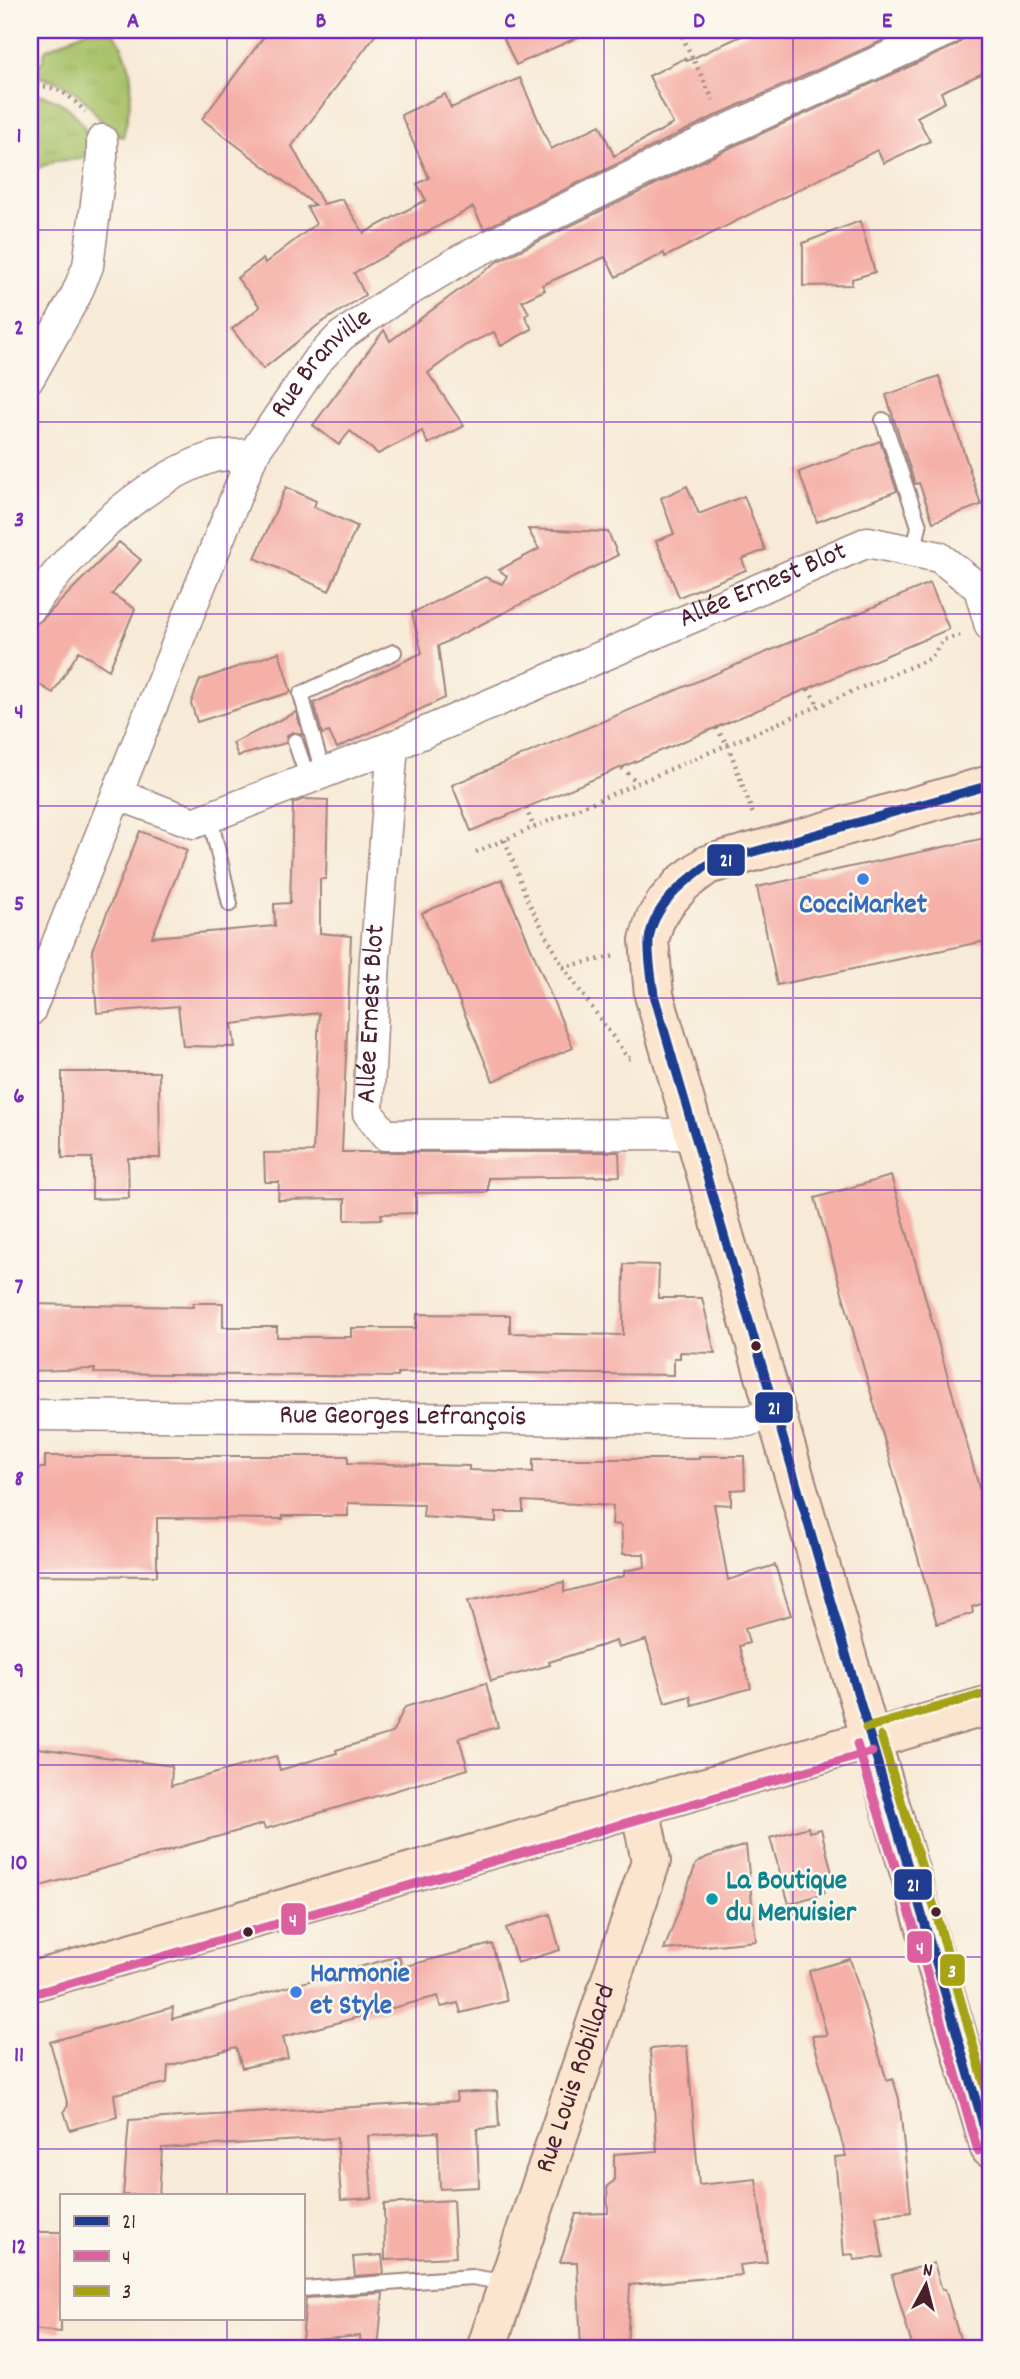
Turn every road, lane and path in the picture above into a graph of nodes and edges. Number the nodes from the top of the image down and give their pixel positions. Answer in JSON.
{"nodes":[{"id":1,"x":679,"y":30,"type":"edge"},
{"id":2,"x":948,"y":30,"type":"edge"},
{"id":3,"x":30,"y":87,"type":"edge"},
{"id":4,"x":727,"y":130,"type":"junction"},
{"id":5,"x":102,"y":140,"type":"joint"},
{"id":6,"x":30,"y":377,"type":"edge"},
{"id":7,"x":883,"y":420,"type":"dead end"},
{"id":8,"x":253,"y":454,"type":"junction"},
{"id":9,"x":914,"y":550,"type":"junction"},
{"id":10,"x":30,"y":608,"type":"edge"},
{"id":11,"x":978,"y":630,"type":"edge"},
{"id":12,"x":394,"y":652,"type":"dead end"},
{"id":13,"x":808,"y":689,"type":"dead end"},
{"id":14,"x":819,"y":706,"type":"junction"},
{"id":15,"x":716,"y":728,"type":"dead end"},
{"id":16,"x":295,"y":741,"type":"dead end"},
{"id":17,"x":728,"y":745,"type":"junction"},
{"id":18,"x":393,"y":746,"type":"junction"},
{"id":19,"x":622,"y":768,"type":"dead end"},
{"id":20,"x":316,"y":776,"type":"junction"},
{"id":21,"x":638,"y":783,"type":"junction"},
{"id":22,"x":990,"y":785,"type":"edge"},
{"id":23,"x":119,"y":795,"type":"junction"},
{"id":24,"x":526,"y":808,"type":"dead end"},
{"id":25,"x":210,"y":817,"type":"junction"},
{"id":26,"x":754,"y":817,"type":"dead end"},
{"id":27,"x":534,"y":828,"type":"junction"},
{"id":28,"x":505,"y":840,"type":"junction"},
{"id":29,"x":475,"y":852,"type":"dead end"},
{"id":30,"x":230,"y":904,"type":"dead end"},
{"id":31,"x":626,"y":954,"type":"dead end"},
{"id":32,"x":563,"y":967,"type":"junction"},
{"id":33,"x":30,"y":1011,"type":"edge"},
{"id":34,"x":641,"y":1060,"type":"dead end"},
{"id":35,"x":694,"y":1134,"type":"junction"},
{"id":36,"x":775,"y":1413,"type":"junction"},
{"id":37,"x":30,"y":1415,"type":"edge"},
{"id":38,"x":990,"y":1705,"type":"edge"},
{"id":39,"x":869,"y":1740,"type":"junction"},
{"id":40,"x":640,"y":1808,"type":"junction"},
{"id":41,"x":30,"y":1982,"type":"edge"},
{"id":42,"x":990,"y":2148,"type":"edge"},
{"id":43,"x":508,"y":2283,"type":"junction"},
{"id":44,"x":304,"y":2289,"type":"edge"},
{"id":45,"x":486,"y":2349,"type":"edge"}],
"edges":[{"from":1,"to":4,"type":"path"},
{"from":2,"to":4,"type":"street","name":"Rue Branville"},
{"from":3,"to":5,"type":"path"},
{"from":4,"to":8,"type":"street","name":"Rue Branville"},
{"from":5,"to":6,"type":"street"},
{"from":7,"to":9,"type":"lane"},
{"from":8,"to":10,"type":"street"},
{"from":8,"to":23,"type":"street","name":"Rue Branville"},
{"from":9,"to":11,"type":"street","name":"Allée Ernest Blot"},
{"from":9,"to":18,"type":"street","name":"Allée Ernest Blot"},
{"from":11,"to":14,"type":"path"},
{"from":12,"to":20,"type":"lane"},
{"from":13,"to":14,"type":"path"},
{"from":14,"to":17,"type":"path"},
{"from":15,"to":17,"type":"path"},
{"from":16,"to":20,"type":"lane"},
{"from":17,"to":21,"type":"path"},
{"from":17,"to":26,"type":"path"},
{"from":18,"to":20,"type":"street","name":"Allée Ernest Blot"},
{"from":18,"to":35,"type":"street","name":"Allée Ernest Blot"},
{"from":19,"to":21,"type":"path"},
{"from":20,"to":25,"type":"street","name":"Allée Ernest Blot"},
{"from":21,"to":27,"type":"path"},
{"from":22,"to":35,"type":"street"},
{"from":23,"to":25,"type":"street","name":"Allée Ernest Blot"},
{"from":23,"to":33,"type":"street","name":"Rue Branville"},
{"from":24,"to":27,"type":"path"},
{"from":25,"to":30,"type":"lane"},
{"from":27,"to":28,"type":"path"},
{"from":28,"to":29,"type":"path"},
{"from":28,"to":32,"type":"path"},
{"from":31,"to":32,"type":"path"},
{"from":32,"to":34,"type":"path"},
{"from":35,"to":36,"type":"street"},
{"from":36,"to":37,"type":"street","name":"Rue Georges Lefrançois"},
{"from":36,"to":39,"type":"street"},
{"from":38,"to":39,"type":"street"},
{"from":39,"to":40,"type":"street"},
{"from":39,"to":42,"type":"street"},
{"from":40,"to":41,"type":"street"},
{"from":40,"to":43,"type":"street","name":"Rue Louis Robillard"},
{"from":43,"to":44,"type":"lane"},
{"from":43,"to":45,"type":"street","name":"Rue Louis Robillard"}]}
